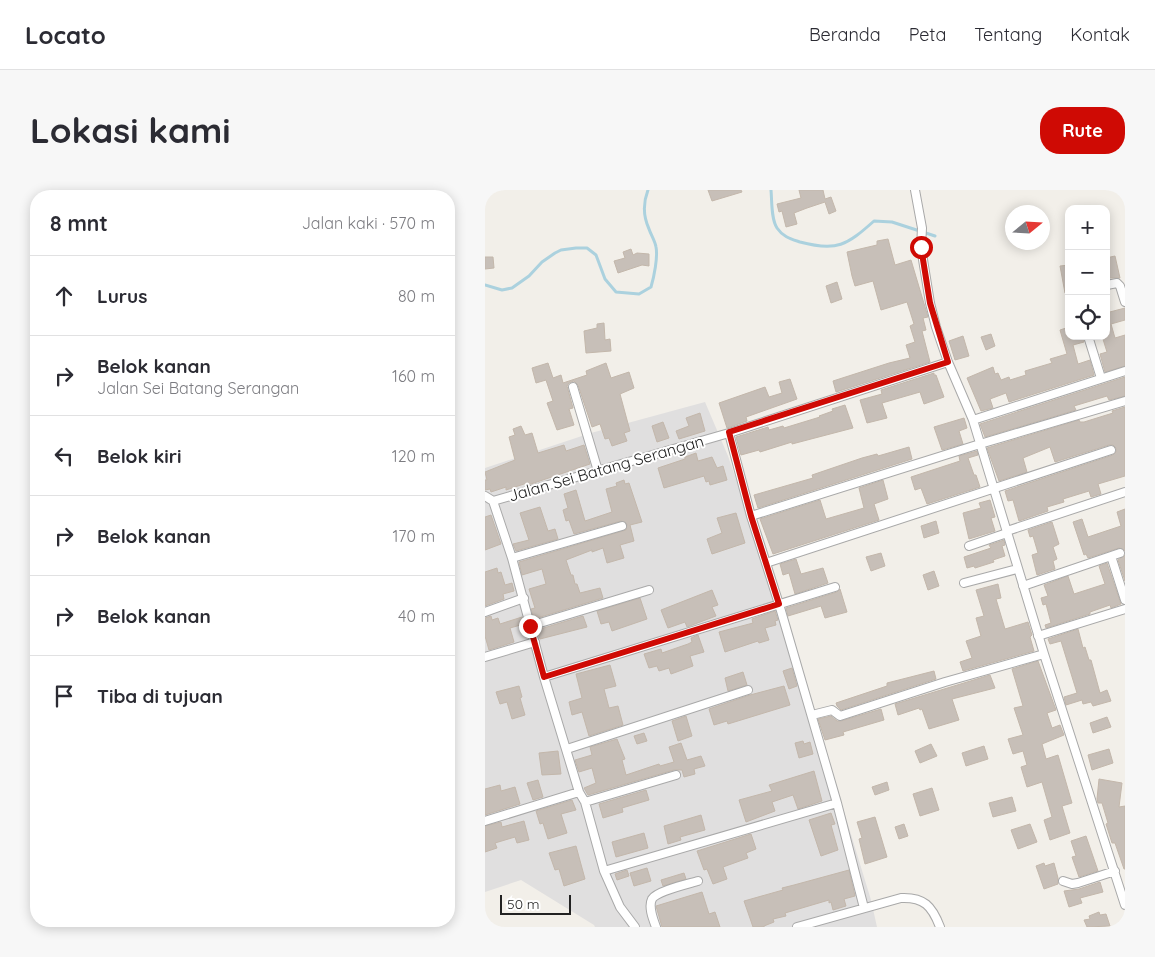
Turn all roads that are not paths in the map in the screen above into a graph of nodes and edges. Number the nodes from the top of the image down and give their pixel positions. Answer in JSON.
{"nodes":[{"id":1,"x":915,"y":190,"type":"edge"},
{"id":2,"x":1110,"y":284,"type":"edge"},
{"id":3,"x":1125,"y":302,"type":"edge"},
{"id":4,"x":1089,"y":340,"type":"edge"},
{"id":5,"x":948,"y":362,"type":"junction"},
{"id":6,"x":1125,"y":371,"type":"edge"},
{"id":7,"x":1101,"y":378,"type":"junction"},
{"id":8,"x":573,"y":388,"type":"dead end"},
{"id":9,"x":1125,"y":401,"type":"edge"},
{"id":10,"x":973,"y":420,"type":"junction"},
{"id":11,"x":729,"y":432,"type":"junction"},
{"id":12,"x":980,"y":444,"type":"junction"},
{"id":13,"x":1111,"y":450,"type":"dead end"},
{"id":14,"x":598,"y":471,"type":"junction"},
{"id":15,"x":993,"y":489,"type":"junction"},
{"id":16,"x":1125,"y":492,"type":"edge"},
{"id":17,"x":485,"y":496,"type":"edge"},
{"id":18,"x":493,"y":501,"type":"junction"},
{"id":19,"x":751,"y":516,"type":"junction"},
{"id":20,"x":622,"y":526,"type":"dead end"},
{"id":21,"x":1007,"y":532,"type":"junction"},
{"id":22,"x":969,"y":546,"type":"dead end"},
{"id":23,"x":1120,"y":553,"type":"dead end"},
{"id":24,"x":1111,"y":556,"type":"junction"},
{"id":25,"x":512,"y":558,"type":"junction"},
{"id":26,"x":766,"y":563,"type":"junction"},
{"id":27,"x":1017,"y":569,"type":"junction"},
{"id":28,"x":964,"y":583,"type":"dead end"},
{"id":29,"x":835,"y":586,"type":"dead end"},
{"id":30,"x":1023,"y":586,"type":"junction"},
{"id":31,"x":649,"y":590,"type":"dead end"},
{"id":32,"x":523,"y":598,"type":"junction"},
{"id":33,"x":1125,"y":600,"type":"edge"},
{"id":34,"x":779,"y":604,"type":"junction"},
{"id":35,"x":1125,"y":609,"type":"edge"},
{"id":36,"x":485,"y":612,"type":"edge"},
{"id":37,"x":530,"y":626,"type":"junction"},
{"id":38,"x":1038,"y":636,"type":"junction"},
{"id":39,"x":535,"y":642,"type":"junction"},
{"id":40,"x":1044,"y":654,"type":"junction"},
{"id":41,"x":485,"y":657,"type":"edge"},
{"id":42,"x":544,"y":677,"type":"junction"},
{"id":43,"x":748,"y":690,"type":"dead end"},
{"id":44,"x":813,"y":715,"type":"junction"},
{"id":45,"x":567,"y":749,"type":"junction"},
{"id":46,"x":676,"y":775,"type":"dead end"},
{"id":47,"x":579,"y":792,"type":"junction"},
{"id":48,"x":585,"y":802,"type":"junction"},
{"id":49,"x":837,"y":803,"type":"junction"},
{"id":50,"x":485,"y":821,"type":"edge"},
{"id":51,"x":604,"y":870,"type":"junction"},
{"id":52,"x":1115,"y":871,"type":"junction"},
{"id":53,"x":698,"y":881,"type":"dead end"},
{"id":54,"x":1063,"y":881,"type":"dead end"},
{"id":55,"x":1125,"y":905,"type":"edge"},
{"id":56,"x":864,"y":908,"type":"junction"},
{"id":57,"x":812,"y":925,"type":"edge"},
{"id":58,"x":635,"y":927,"type":"edge"},
{"id":59,"x":656,"y":927,"type":"edge"},
{"id":60,"x":797,"y":927,"type":"edge"},
{"id":61,"x":939,"y":927,"type":"edge"}],
"edges":[{"from":1,"to":5,"type":"street"},
{"from":2,"to":3,"type":"street"},
{"from":4,"to":7,"type":"street"},
{"from":5,"to":10,"type":"street"},
{"from":5,"to":11,"type":"street","name":"Jalan Sei Batang Serangan"},
{"from":6,"to":7,"type":"street"},
{"from":7,"to":10,"type":"street"},
{"from":8,"to":14,"type":"street"},
{"from":9,"to":12,"type":"street"},
{"from":10,"to":12,"type":"street"},
{"from":11,"to":14,"type":"street","name":"Jalan Sei Batang Serangan"},
{"from":11,"to":19,"type":"street"},
{"from":12,"to":15,"type":"street"},
{"from":12,"to":19,"type":"street"},
{"from":13,"to":15,"type":"street"},
{"from":14,"to":18,"type":"street","name":"Jalan Sei Batang Serangan"},
{"from":15,"to":21,"type":"street"},
{"from":15,"to":26,"type":"street"},
{"from":16,"to":21,"type":"street"},
{"from":17,"to":18,"type":"street"},
{"from":18,"to":25,"type":"street"},
{"from":19,"to":26,"type":"street"},
{"from":20,"to":25,"type":"street"},
{"from":21,"to":22,"type":"street"},
{"from":21,"to":27,"type":"street"},
{"from":23,"to":24,"type":"street"},
{"from":24,"to":30,"type":"street"},
{"from":24,"to":33,"type":"street"},
{"from":25,"to":32,"type":"street"},
{"from":26,"to":34,"type":"street"},
{"from":27,"to":28,"type":"street"},
{"from":27,"to":30,"type":"street"},
{"from":29,"to":34,"type":"street"},
{"from":30,"to":38,"type":"street"},
{"from":31,"to":37,"type":"street"},
{"from":32,"to":36,"type":"street"},
{"from":32,"to":37,"type":"street"},
{"from":34,"to":42,"type":"street"},
{"from":34,"to":44,"type":"street"},
{"from":35,"to":38,"type":"street"},
{"from":37,"to":39,"type":"street"},
{"from":38,"to":40,"type":"street"},
{"from":39,"to":41,"type":"street"},
{"from":39,"to":42,"type":"street"},
{"from":40,"to":44,"type":"street"},
{"from":40,"to":52,"type":"street"},
{"from":42,"to":45,"type":"street"},
{"from":43,"to":45,"type":"street"},
{"from":44,"to":49,"type":"street"},
{"from":45,"to":47,"type":"street"},
{"from":46,"to":48,"type":"street"},
{"from":47,"to":48,"type":"street"},
{"from":47,"to":50,"type":"street"},
{"from":48,"to":51,"type":"street"},
{"from":49,"to":51,"type":"street"},
{"from":49,"to":56,"type":"street"},
{"from":51,"to":58,"type":"street"},
{"from":52,"to":54,"type":"street"},
{"from":52,"to":55,"type":"street"},
{"from":53,"to":59,"type":"street"},
{"from":56,"to":57,"type":"street"},
{"from":56,"to":61,"type":"street"},
{"from":57,"to":60,"type":"street"}]}
